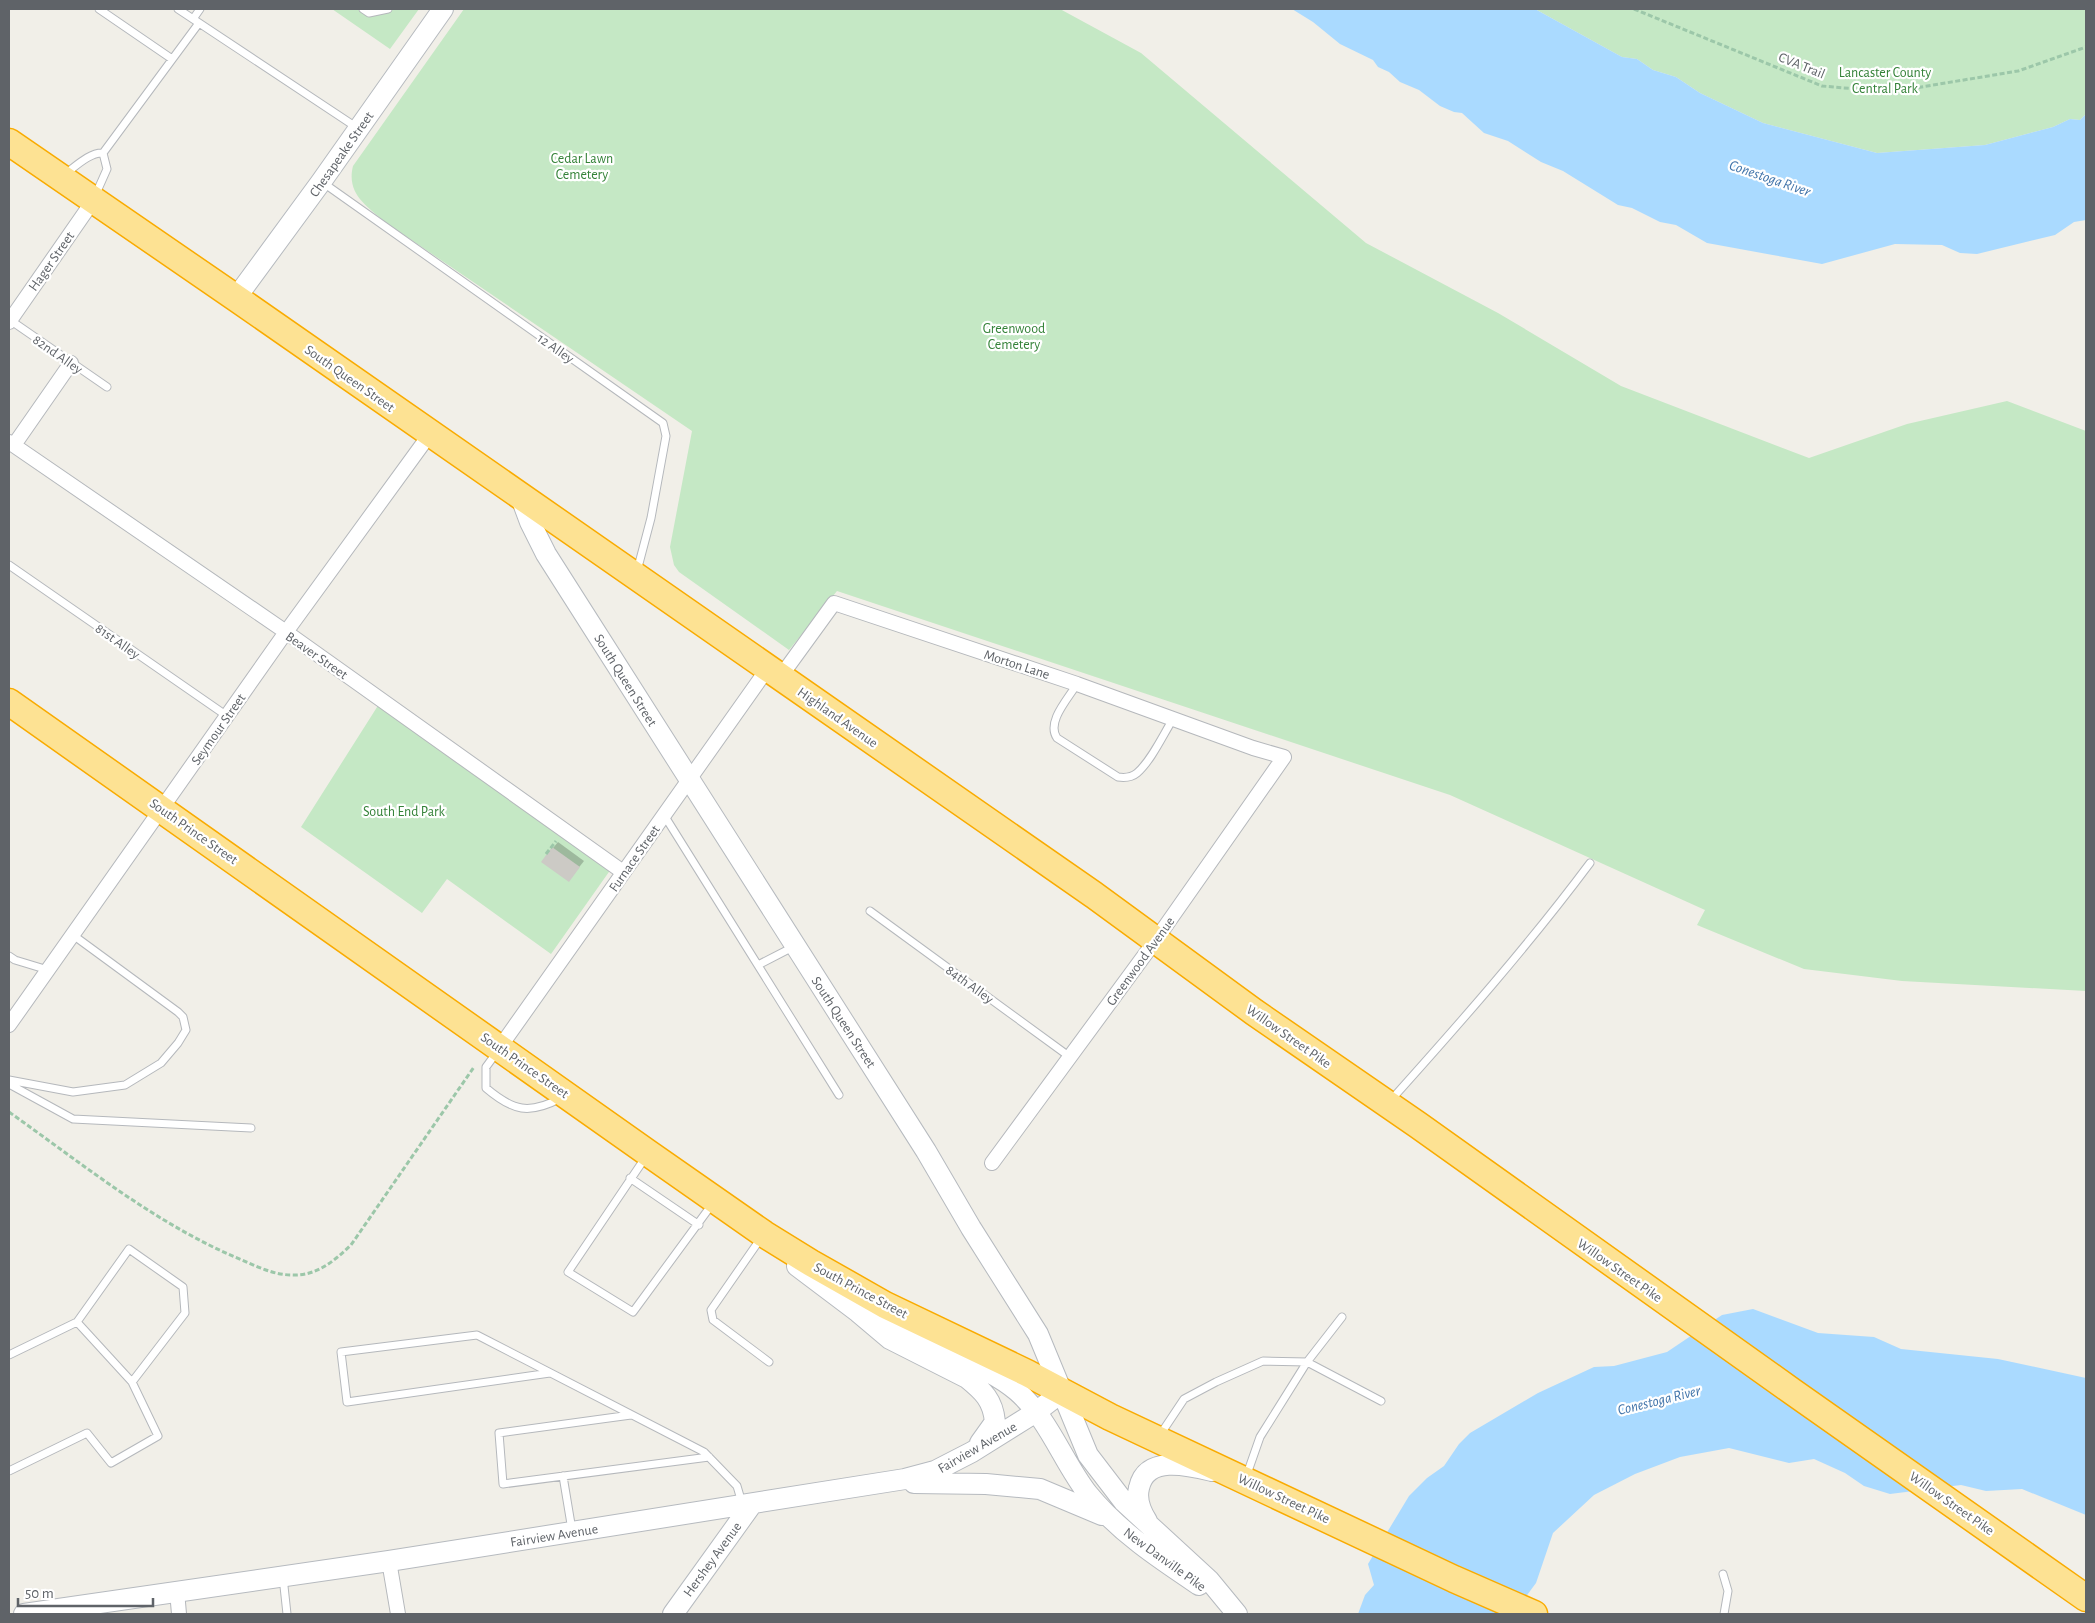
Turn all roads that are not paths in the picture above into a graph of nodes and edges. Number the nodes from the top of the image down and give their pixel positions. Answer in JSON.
{"nodes":[{"id":1,"x":99,"y":9,"type":"edge"},
{"id":2,"x":178,"y":9,"type":"edge"},
{"id":3,"x":200,"y":9,"type":"edge"},
{"id":4,"x":364,"y":9,"type":"edge"},
{"id":5,"x":388,"y":9,"type":"edge"},
{"id":6,"x":443,"y":9,"type":"edge"},
{"id":7,"x":196,"y":21,"type":"junction"},
{"id":8,"x":172,"y":59,"type":"junction"},
{"id":9,"x":359,"y":129,"type":"junction"},
{"id":10,"x":9,"y":142,"type":"edge"},
{"id":11,"x":103,"y":153,"type":"junction"},
{"id":12,"x":60,"y":177,"type":"junction"},
{"id":13,"x":321,"y":182,"type":"junction"},
{"id":14,"x":93,"y":201,"type":"junction"},
{"id":15,"x":236,"y":298,"type":"junction"},
{"id":16,"x":9,"y":321,"type":"edge"},
{"id":17,"x":71,"y":363,"type":"junction"},
{"id":18,"x":107,"y":387,"type":"dead end"},
{"id":19,"x":430,"y":434,"type":"junction"},
{"id":20,"x":12,"y":443,"type":"edge"},
{"id":21,"x":520,"y":495,"type":"junction"},
{"id":22,"x":9,"y":565,"type":"edge"},
{"id":23,"x":636,"y":576,"type":"junction"},
{"id":24,"x":286,"y":632,"type":"junction"},
{"id":25,"x":774,"y":672,"type":"junction"},
{"id":26,"x":1077,"y":684,"type":"junction"},
{"id":27,"x":9,"y":702,"type":"edge"},
{"id":28,"x":226,"y":716,"type":"junction"},
{"id":29,"x":1173,"y":719,"type":"junction"},
{"id":30,"x":1284,"y":757,"type":"joint"},
{"id":31,"x":689,"y":779,"type":"junction"},
{"id":32,"x":163,"y":809,"type":"junction"},
{"id":33,"x":664,"y":815,"type":"junction"},
{"id":34,"x":1590,"y":863,"type":"dead end"},
{"id":35,"x":623,"y":872,"type":"junction"},
{"id":36,"x":870,"y":910,"type":"dead end"},
{"id":37,"x":73,"y":935,"type":"junction"},
{"id":38,"x":1155,"y":941,"type":"junction"},
{"id":39,"x":795,"y":946,"type":"junction"},
{"id":40,"x":9,"y":956,"type":"edge"},
{"id":41,"x":758,"y":965,"type":"junction"},
{"id":42,"x":49,"y":970,"type":"junction"},
{"id":43,"x":9,"y":1025,"type":"edge"},
{"id":44,"x":500,"y":1047,"type":"junction"},
{"id":45,"x":1070,"y":1057,"type":"junction"},
{"id":46,"x":9,"y":1080,"type":"edge"},
{"id":47,"x":9,"y":1084,"type":"edge"},
{"id":48,"x":839,"y":1094,"type":"dead end"},
{"id":49,"x":568,"y":1095,"type":"junction"},
{"id":50,"x":1388,"y":1104,"type":"junction"},
{"id":51,"x":251,"y":1128,"type":"dead end"},
{"id":52,"x":648,"y":1153,"type":"junction"},
{"id":53,"x":992,"y":1163,"type":"dead end"},
{"id":54,"x":630,"y":1178,"type":"junction"},
{"id":55,"x":715,"y":1200,"type":"junction"},
{"id":56,"x":699,"y":1225,"type":"junction"},
{"id":57,"x":764,"y":1234,"type":"junction"},
{"id":58,"x":858,"y":1312,"type":"junction"},
{"id":59,"x":1342,"y":1317,"type":"dead end"},
{"id":60,"x":77,"y":1322,"type":"junction"},
{"id":61,"x":9,"y":1355,"type":"edge"},
{"id":62,"x":769,"y":1362,"type":"dead end"},
{"id":63,"x":1307,"y":1362,"type":"junction"},
{"id":64,"x":550,"y":1373,"type":"junction"},
{"id":65,"x":132,"y":1382,"type":"junction"},
{"id":66,"x":1062,"y":1392,"type":"junction"},
{"id":67,"x":1381,"y":1401,"type":"dead end"},
{"id":68,"x":1036,"y":1412,"type":"junction"},
{"id":69,"x":631,"y":1415,"type":"junction"},
{"id":70,"x":1157,"y":1439,"type":"junction"},
{"id":71,"x":972,"y":1452,"type":"junction"},
{"id":72,"x":709,"y":1457,"type":"junction"},
{"id":73,"x":9,"y":1471,"type":"edge"},
{"id":74,"x":563,"y":1476,"type":"junction"},
{"id":75,"x":1245,"y":1479,"type":"junction"},
{"id":76,"x":888,"y":1483,"type":"junction"},
{"id":77,"x":747,"y":1505,"type":"junction"},
{"id":78,"x":1113,"y":1520,"type":"junction"},
{"id":79,"x":1152,"y":1528,"type":"junction"},
{"id":80,"x":572,"y":1532,"type":"junction"},
{"id":81,"x":390,"y":1561,"type":"junction"},
{"id":82,"x":1723,"y":1574,"type":"dead end"},
{"id":83,"x":283,"y":1576,"type":"junction"},
{"id":84,"x":177,"y":1591,"type":"junction"},
{"id":85,"x":2086,"y":1598,"type":"edge"},
{"id":86,"x":1233,"y":1610,"type":"edge"},
{"id":87,"x":51,"y":1612,"type":"edge"},
{"id":88,"x":24,"y":1614,"type":"edge"},
{"id":89,"x":179,"y":1614,"type":"edge"},
{"id":90,"x":287,"y":1614,"type":"edge"},
{"id":91,"x":398,"y":1614,"type":"edge"},
{"id":92,"x":673,"y":1614,"type":"edge"},
{"id":93,"x":1534,"y":1614,"type":"edge"},
{"id":94,"x":1724,"y":1614,"type":"edge"}],
"edges":[{"from":1,"to":8,"type":"lane"},
{"from":2,"to":7,"type":"lane"},
{"from":3,"to":7,"type":"lane"},
{"from":4,"to":5,"type":"lane"},
{"from":6,"to":9,"type":"main road","name":"Chesapeake Street"},
{"from":7,"to":8,"type":"lane"},
{"from":7,"to":9,"type":"lane"},
{"from":8,"to":11,"type":"lane"},
{"from":9,"to":13,"type":"main road","name":"Chesapeake Street"},
{"from":10,"to":12,"type":"highway","name":"South Queen Street"},
{"from":11,"to":12,"type":"lane"},
{"from":11,"to":14,"type":"lane"},
{"from":12,"to":14,"type":"highway","name":"South Queen Street"},
{"from":13,"to":15,"type":"main road","name":"Chesapeake Street"},
{"from":13,"to":23,"type":"lane","name":"12 Alley"},
{"from":14,"to":15,"type":"highway","name":"South Queen Street"},
{"from":14,"to":16,"type":"street","name":"Hager Street"},
{"from":15,"to":19,"type":"highway","name":"South Queen Street"},
{"from":16,"to":17,"type":"lane","name":"82nd Alley"},
{"from":17,"to":18,"type":"lane","name":"82nd Alley"},
{"from":17,"to":20,"type":"street"},
{"from":19,"to":21,"type":"highway","name":"South Queen Street"},
{"from":19,"to":24,"type":"street","name":"Seymour Street"},
{"from":20,"to":24,"type":"street","name":"Beaver Street"},
{"from":21,"to":23,"type":"highway","name":"Highland Avenue"},
{"from":21,"to":31,"type":"main road","name":"South Queen Street"},
{"from":22,"to":28,"type":"lane","name":"81st Alley"},
{"from":23,"to":25,"type":"highway","name":"Highland Avenue"},
{"from":24,"to":28,"type":"street","name":"Seymour Street"},
{"from":24,"to":35,"type":"street","name":"Beaver Street"},
{"from":25,"to":26,"type":"street","name":"Morton Lane"},
{"from":25,"to":31,"type":"street","name":"Furnace Street"},
{"from":25,"to":38,"type":"highway","name":"Highland Avenue"},
{"from":26,"to":29,"type":"street","name":"Morton Lane"},
{"from":26,"to":29,"type":"lane"},
{"from":27,"to":32,"type":"highway","name":"South Prince Street"},
{"from":28,"to":32,"type":"street","name":"Seymour Street"},
{"from":29,"to":30,"type":"street","name":"Morton Lane"},
{"from":30,"to":38,"type":"street","name":"Greenwood Avenue"},
{"from":31,"to":33,"type":"street","name":"Furnace Street"},
{"from":31,"to":39,"type":"main road","name":"South Queen Street"},
{"from":32,"to":37,"type":"street","name":"Seymour Street"},
{"from":32,"to":44,"type":"highway","name":"South Prince Street"},
{"from":33,"to":35,"type":"street","name":"Furnace Street"},
{"from":33,"to":41,"type":"lane"},
{"from":34,"to":50,"type":"lane"},
{"from":35,"to":44,"type":"street","name":"Furnace Street"},
{"from":36,"to":45,"type":"lane","name":"84th Alley"},
{"from":37,"to":42,"type":"street","name":"Seymour Street"},
{"from":37,"to":46,"type":"lane"},
{"from":38,"to":45,"type":"street","name":"Greenwood Avenue"},
{"from":38,"to":50,"type":"highway","name":"Willow Street Pike"},
{"from":39,"to":41,"type":"lane"},
{"from":39,"to":66,"type":"main road","name":"South Queen Street"},
{"from":40,"to":42,"type":"lane"},
{"from":41,"to":48,"type":"lane"},
{"from":42,"to":43,"type":"street","name":"Seymour Street"},
{"from":44,"to":49,"type":"highway","name":"South Prince Street"},
{"from":44,"to":49,"type":"lane"},
{"from":45,"to":53,"type":"street","name":"Greenwood Avenue"},
{"from":47,"to":51,"type":"lane"},
{"from":49,"to":52,"type":"highway","name":"South Prince Street"},
{"from":50,"to":85,"type":"highway","name":"Willow Street Pike"},
{"from":52,"to":54,"type":"lane"},
{"from":52,"to":55,"type":"highway","name":"South Prince Street"},
{"from":54,"to":56,"type":"lane"},
{"from":54,"to":56,"type":"lane"},
{"from":55,"to":56,"type":"lane"},
{"from":55,"to":57,"type":"highway","name":"South Prince Street"},
{"from":57,"to":58,"type":"main road"},
{"from":57,"to":62,"type":"lane"},
{"from":57,"to":66,"type":"highway","name":"South Prince Street"},
{"from":58,"to":68,"type":"main road","name":"New Danville Pike"},
{"from":58,"to":71,"type":"main road"},
{"from":59,"to":63,"type":"lane"},
{"from":60,"to":61,"type":"lane"},
{"from":60,"to":65,"type":"lane"},
{"from":60,"to":65,"type":"lane"},
{"from":63,"to":67,"type":"lane"},
{"from":63,"to":70,"type":"lane"},
{"from":63,"to":75,"type":"lane"},
{"from":64,"to":64,"type":"lane"},
{"from":64,"to":69,"type":"lane"},
{"from":65,"to":73,"type":"lane"},
{"from":66,"to":68,"type":"main road","name":"Fairview Avenue"},
{"from":66,"to":70,"type":"highway","name":"Willow Street Pike"},
{"from":66,"to":79,"type":"main road","name":"New Danville Pike"},
{"from":68,"to":71,"type":"main road","name":"Fairview Avenue"},
{"from":68,"to":78,"type":"main road","name":"New Danville Pike"},
{"from":69,"to":72,"type":"lane"},
{"from":69,"to":74,"type":"lane"},
{"from":70,"to":75,"type":"highway","name":"Willow Street Pike"},
{"from":71,"to":76,"type":"main road","name":"Fairview Avenue"},
{"from":72,"to":74,"type":"lane"},
{"from":72,"to":77,"type":"lane"},
{"from":74,"to":80,"type":"lane"},
{"from":75,"to":79,"type":"main road"},
{"from":75,"to":93,"type":"highway","name":"Willow Street Pike"},
{"from":76,"to":77,"type":"main road","name":"Fairview Avenue"},
{"from":76,"to":78,"type":"main road"},
{"from":77,"to":80,"type":"main road","name":"Fairview Avenue"},
{"from":77,"to":92,"type":"main road","name":"Hershey Avenue"},
{"from":78,"to":86,"type":"main road","name":"New Danville Pike"},
{"from":79,"to":86,"type":"main road","name":"New Danville Pike"},
{"from":80,"to":81,"type":"main road","name":"Fairview Avenue"},
{"from":81,"to":83,"type":"main road","name":"Fairview Avenue"},
{"from":81,"to":91,"type":"street"},
{"from":82,"to":94,"type":"lane"},
{"from":83,"to":84,"type":"main road","name":"Fairview Avenue"},
{"from":83,"to":90,"type":"lane"},
{"from":84,"to":87,"type":"main road","name":"Fairview Avenue"},
{"from":84,"to":89,"type":"street"},
{"from":87,"to":88,"type":"main road","name":"Fairview Avenue"}]}
